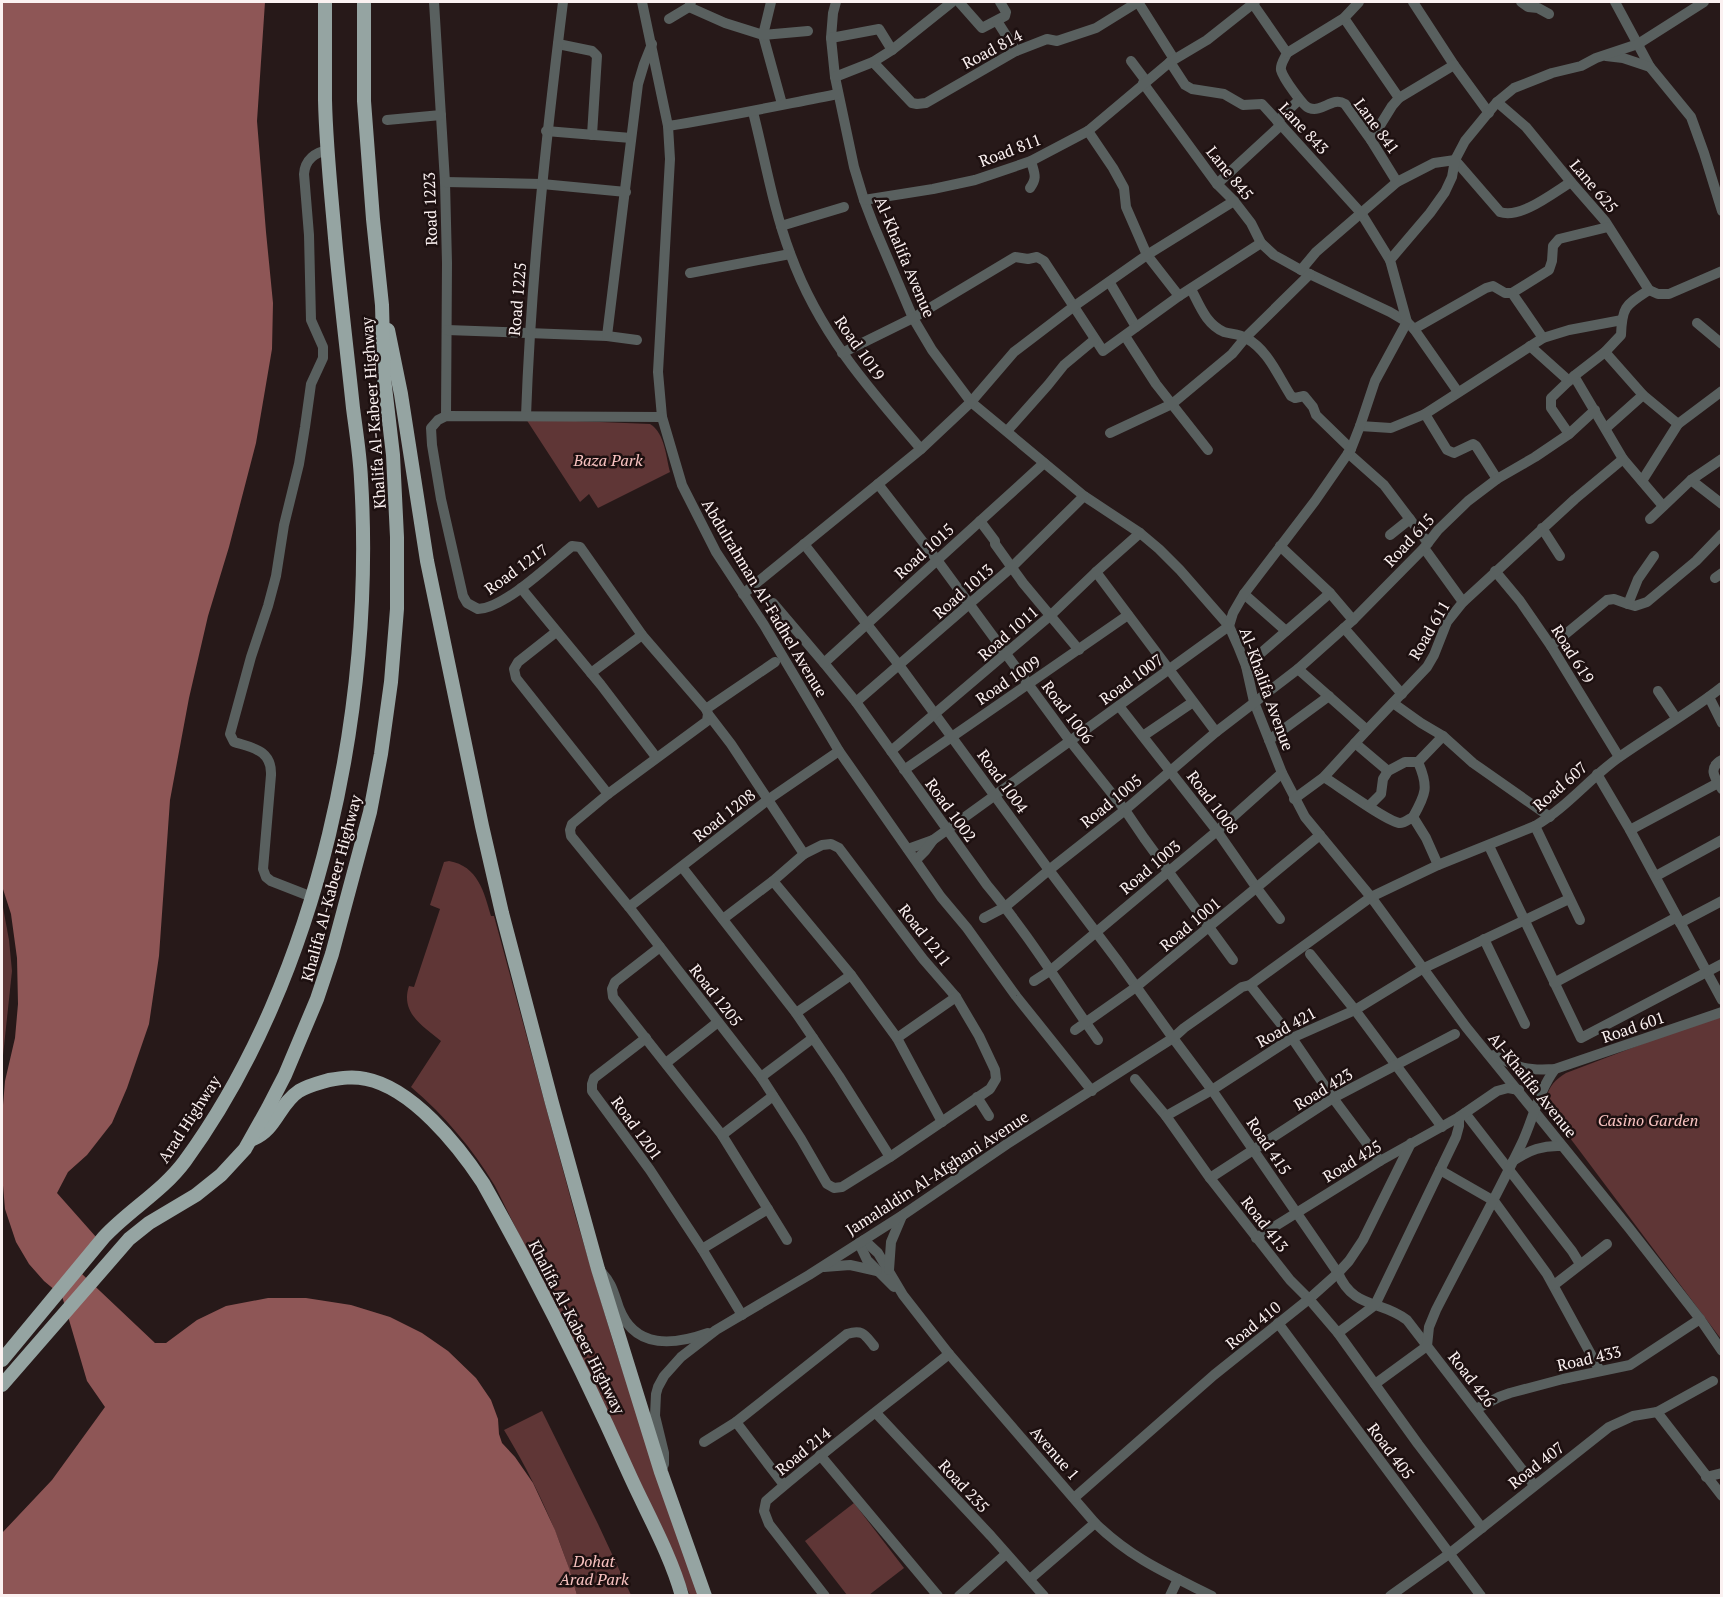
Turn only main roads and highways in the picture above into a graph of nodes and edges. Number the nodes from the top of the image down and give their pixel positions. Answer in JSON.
{"nodes":[{"id":1,"x":325,"y":2,"type":"edge"},
{"id":2,"x":364,"y":2,"type":"edge"},
{"id":3,"x":382,"y":305,"type":"junction"},
{"id":4,"x":326,"y":847,"type":"joint"},
{"id":5,"x":251,"y":1140,"type":"junction"},
{"id":6,"x":2,"y":1360,"type":"edge"},
{"id":7,"x":2,"y":1385,"type":"edge"},
{"id":8,"x":682,"y":1596,"type":"edge"},
{"id":9,"x":705,"y":1596,"type":"edge"}],
"edges":[{"from":1,"to":4,"type":"main road","name":"Khalifa Al-Kabeer Highway"},
{"from":2,"to":3,"type":"main road","name":"Khalifa Al-Kabeer Highway"},
{"from":3,"to":5,"type":"main road","name":"Khalifa Al-Kabeer Highway"},
{"from":3,"to":9,"type":"main road","name":"Khalifa Al-Kabeer Highway"},
{"from":4,"to":6,"type":"main road","name":"Arad Highway"},
{"from":5,"to":7,"type":"main road"},
{"from":5,"to":8,"type":"main road","name":"Khalifa Al-Kabeer Highway"}]}
